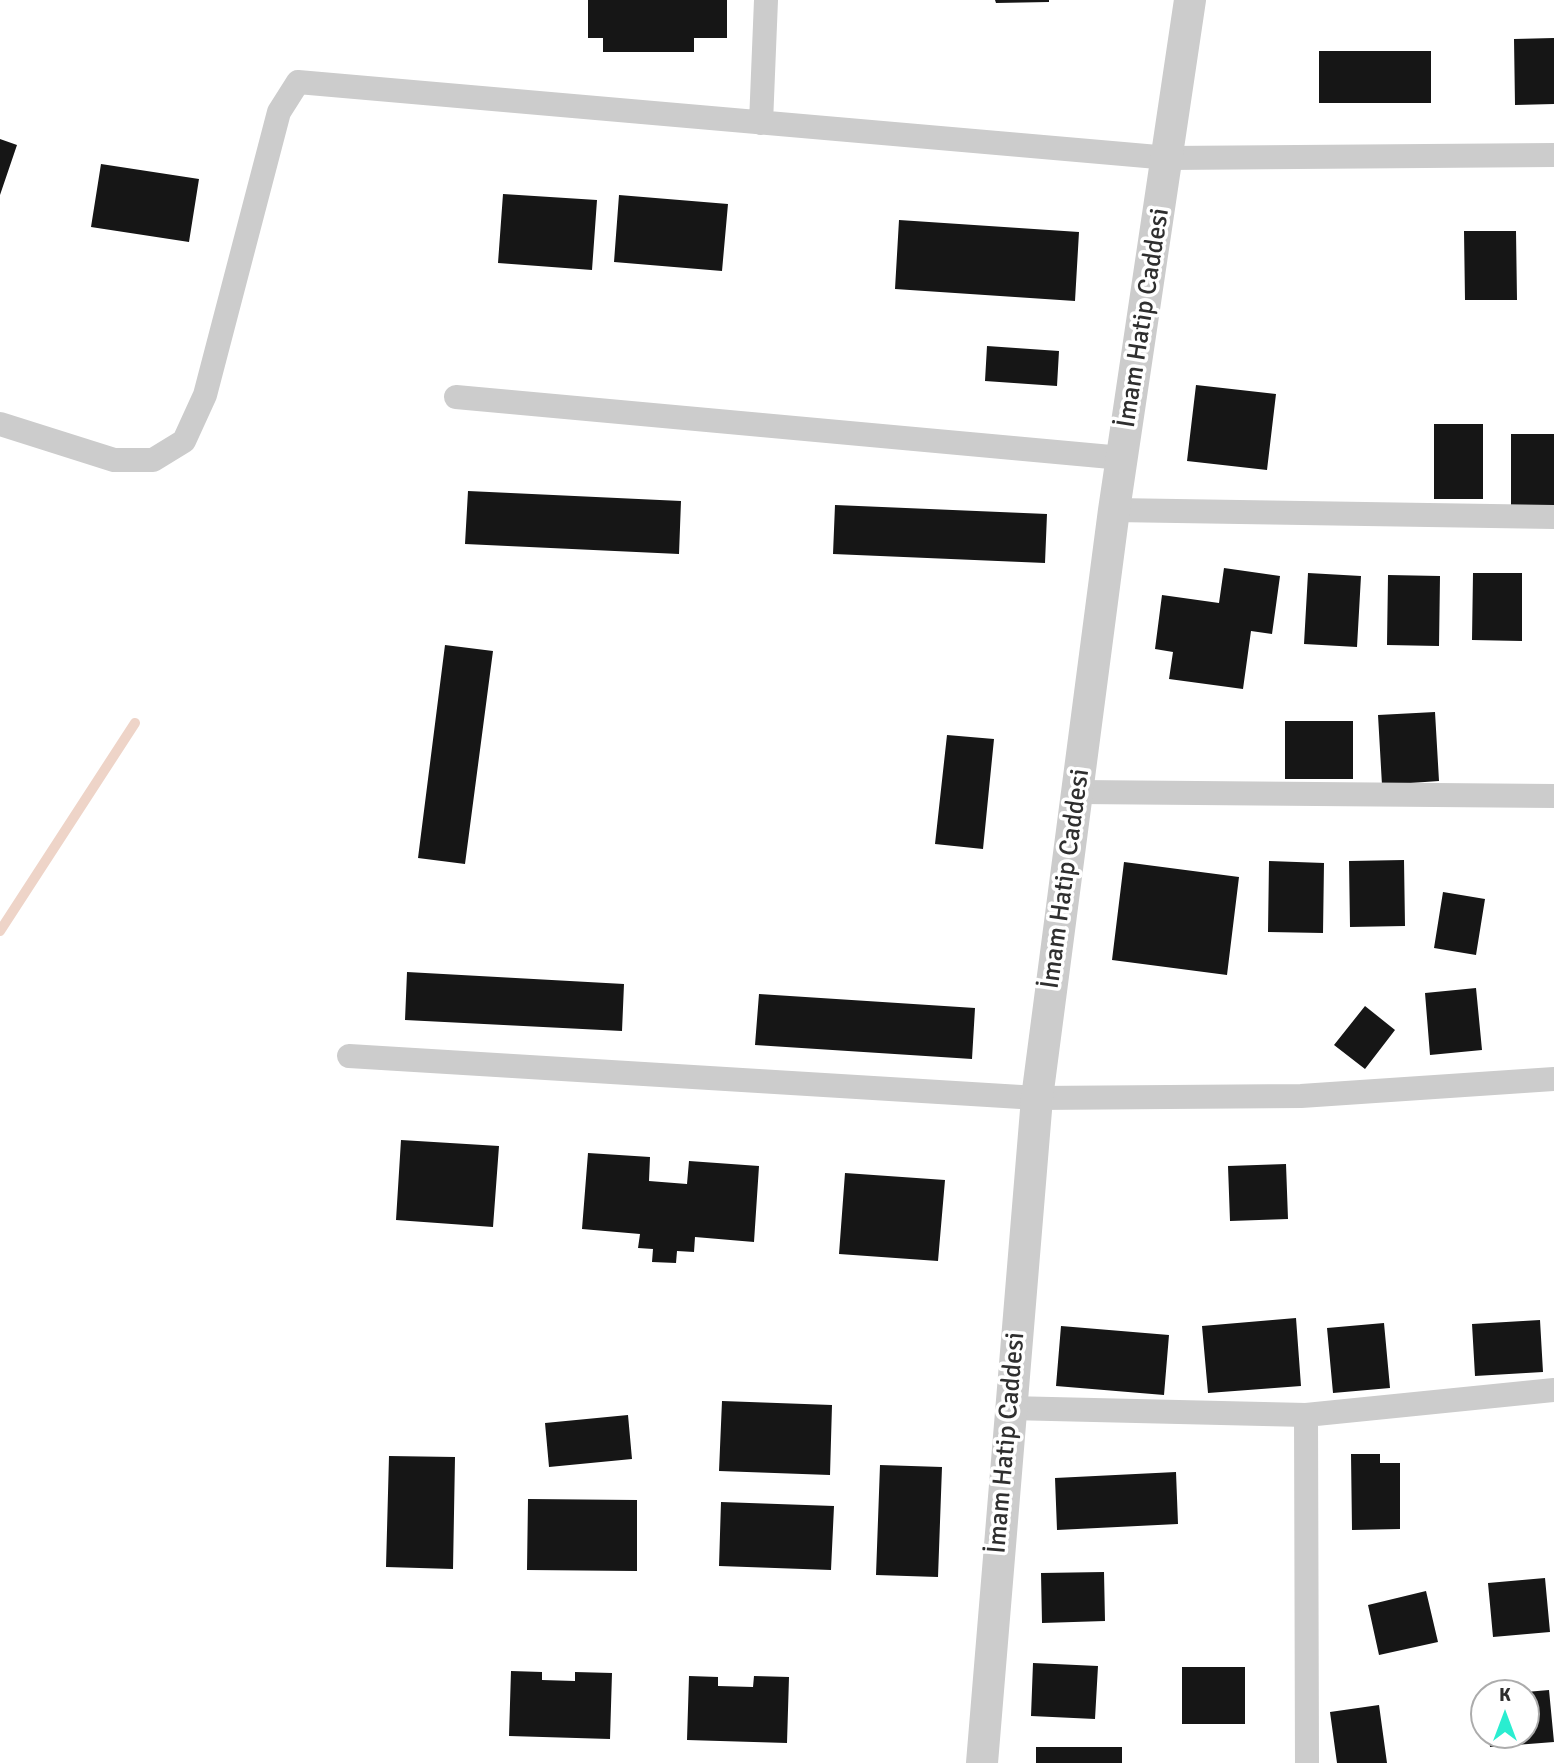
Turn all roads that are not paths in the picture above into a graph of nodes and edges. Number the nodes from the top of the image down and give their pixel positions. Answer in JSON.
{"nodes":[{"id":1,"x":766,"y":0,"type":"edge"},
{"id":2,"x":1190,"y":0,"type":"edge"},
{"id":3,"x":761,"y":123,"type":"junction"},
{"id":4,"x":1554,"y":155,"type":"edge"},
{"id":5,"x":1169,"y":158,"type":"junction"},
{"id":6,"x":456,"y":397,"type":"dead end"},
{"id":7,"x":0,"y":424,"type":"edge"},
{"id":8,"x":1122,"y":458,"type":"junction"},
{"id":9,"x":1114,"y":510,"type":"junction"},
{"id":10,"x":1554,"y":517,"type":"edge"},
{"id":11,"x":1078,"y":792,"type":"junction"},
{"id":12,"x":1554,"y":796,"type":"edge"},
{"id":13,"x":349,"y":1056,"type":"dead end"},
{"id":14,"x":1554,"y":1079,"type":"edge"},
{"id":15,"x":1037,"y":1098,"type":"junction"},
{"id":16,"x":1554,"y":1390,"type":"edge"},
{"id":17,"x":1009,"y":1408,"type":"junction"},
{"id":18,"x":1306,"y":1415,"type":"junction"},
{"id":19,"x":982,"y":1763,"type":"edge"},
{"id":20,"x":1307,"y":1763,"type":"edge"}],
"edges":[{"from":1,"to":3,"type":"street"},
{"from":2,"to":5,"type":"street","name":"İmam Hatip Caddesi"},
{"from":3,"to":5,"type":"street"},
{"from":3,"to":7,"type":"street"},
{"from":4,"to":5,"type":"street"},
{"from":5,"to":8,"type":"street","name":"İmam Hatip Caddesi"},
{"from":6,"to":8,"type":"street"},
{"from":8,"to":9,"type":"street","name":"İmam Hatip Caddesi"},
{"from":9,"to":10,"type":"street"},
{"from":9,"to":11,"type":"street","name":"İmam Hatip Caddesi"},
{"from":11,"to":12,"type":"street"},
{"from":11,"to":15,"type":"street","name":"İmam Hatip Caddesi"},
{"from":13,"to":15,"type":"street"},
{"from":14,"to":15,"type":"street"},
{"from":15,"to":17,"type":"street","name":"İmam Hatip Caddesi"},
{"from":16,"to":18,"type":"street"},
{"from":17,"to":18,"type":"street"},
{"from":17,"to":19,"type":"street","name":"İmam Hatip Caddesi"},
{"from":18,"to":20,"type":"street"}]}
